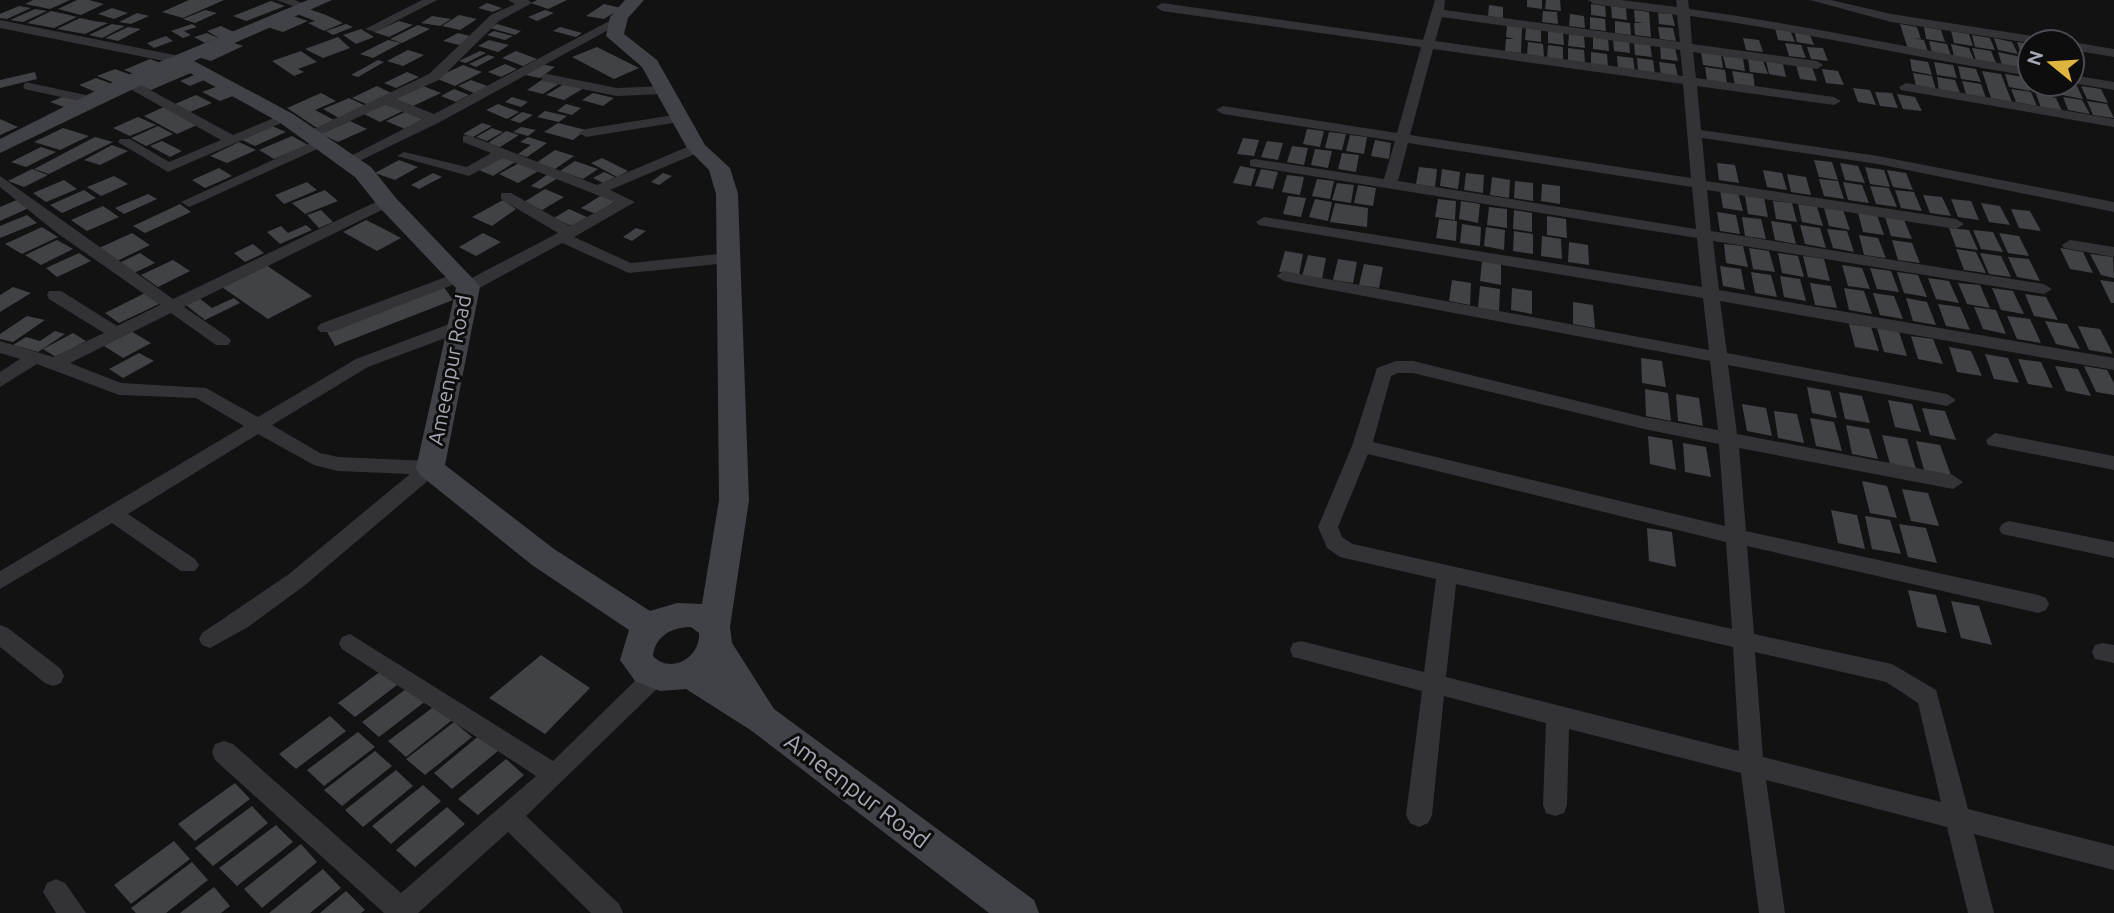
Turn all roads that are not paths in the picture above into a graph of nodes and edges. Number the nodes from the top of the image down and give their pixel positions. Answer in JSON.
{"nodes":[{"id":1,"x":283,"y":0,"type":"edge"},
{"id":2,"x":323,"y":0,"type":"edge"},
{"id":3,"x":431,"y":0,"type":"edge"},
{"id":4,"x":514,"y":0,"type":"edge"},
{"id":5,"x":635,"y":0,"type":"edge"},
{"id":6,"x":1594,"y":0,"type":"edge"},
{"id":7,"x":1817,"y":0,"type":"edge"},
{"id":8,"x":1683,"y":6,"type":"edge"},
{"id":9,"x":305,"y":7,"type":"junction"},
{"id":10,"x":1161,"y":7,"type":"dead end"},
{"id":11,"x":1439,"y":7,"type":"edge"},
{"id":12,"x":617,"y":22,"type":"junction"},
{"id":13,"x":0,"y":24,"type":"edge"},
{"id":14,"x":1849,"y":28,"type":"junction"},
{"id":15,"x":371,"y":29,"type":"dead end"},
{"id":16,"x":2016,"y":37,"type":"edge"},
{"id":17,"x":1428,"y":45,"type":"junction"},
{"id":18,"x":1686,"y":46,"type":"junction"},
{"id":19,"x":2086,"y":48,"type":"edge"},
{"id":20,"x":2114,"y":53,"type":"edge"},
{"id":21,"x":179,"y":60,"type":"junction"},
{"id":22,"x":1817,"y":65,"type":"dead end"},
{"id":23,"x":2016,"y":70,"type":"edge"},
{"id":24,"x":547,"y":78,"type":"dead end"},
{"id":25,"x":2086,"y":81,"type":"edge"},
{"id":26,"x":128,"y":82,"type":"junction"},
{"id":27,"x":1689,"y":83,"type":"junction"},
{"id":28,"x":27,"y":86,"type":"dead end"},
{"id":29,"x":2114,"y":86,"type":"edge"},
{"id":30,"x":1906,"y":87,"type":"dead end"},
{"id":31,"x":664,"y":90,"type":"junction"},
{"id":32,"x":93,"y":100,"type":"junction"},
{"id":33,"x":385,"y":100,"type":"junction"},
{"id":34,"x":1834,"y":102,"type":"dead end"},
{"id":35,"x":1223,"y":110,"type":"dead end"},
{"id":36,"x":286,"y":118,"type":"junction"},
{"id":37,"x":680,"y":118,"type":"junction"},
{"id":38,"x":435,"y":119,"type":"junction"},
{"id":39,"x":2114,"y":123,"type":"edge"},
{"id":40,"x":586,"y":133,"type":"dead end"},
{"id":41,"x":1694,"y":133,"type":"junction"},
{"id":42,"x":315,"y":138,"type":"junction"},
{"id":43,"x":1403,"y":138,"type":"junction"},
{"id":44,"x":468,"y":139,"type":"dead end"},
{"id":45,"x":233,"y":141,"type":"junction"},
{"id":46,"x":125,"y":142,"type":"dead end"},
{"id":47,"x":2,"y":144,"type":"edge"},
{"id":48,"x":697,"y":148,"type":"junction"},
{"id":49,"x":503,"y":152,"type":"junction"},
{"id":50,"x":404,"y":156,"type":"dead end"},
{"id":51,"x":348,"y":161,"type":"junction"},
{"id":52,"x":1255,"y":163,"type":"dead end"},
{"id":53,"x":0,"y":180,"type":"edge"},
{"id":54,"x":1699,"y":183,"type":"junction"},
{"id":55,"x":1390,"y":184,"type":"junction"},
{"id":56,"x":600,"y":188,"type":"junction"},
{"id":57,"x":506,"y":196,"type":"dead end"},
{"id":58,"x":189,"y":202,"type":"dead end"},
{"id":59,"x":387,"y":202,"type":"junction"},
{"id":60,"x":2114,"y":207,"type":"edge"},
{"id":61,"x":1264,"y":222,"type":"dead end"},
{"id":62,"x":1956,"y":224,"type":"dead end"},
{"id":63,"x":566,"y":235,"type":"junction"},
{"id":64,"x":1704,"y":235,"type":"junction"},
{"id":65,"x":2070,"y":245,"type":"dead end"},
{"id":66,"x":2114,"y":252,"type":"edge"},
{"id":67,"x":728,"y":258,"type":"junction"},
{"id":68,"x":1284,"y":276,"type":"dead end"},
{"id":69,"x":463,"y":282,"type":"junction"},
{"id":70,"x":2044,"y":289,"type":"dead end"},
{"id":71,"x":1711,"y":294,"type":"junction"},
{"id":72,"x":55,"y":295,"type":"dead end"},
{"id":73,"x":170,"y":305,"type":"junction"},
{"id":74,"x":458,"y":327,"type":"junction"},
{"id":75,"x":326,"y":328,"type":"dead end"},
{"id":76,"x":115,"y":332,"type":"junction"},
{"id":77,"x":222,"y":341,"type":"dead end"},
{"id":78,"x":0,"y":347,"type":"edge"},
{"id":79,"x":1718,"y":355,"type":"junction"},
{"id":80,"x":34,"y":357,"type":"junction"},
{"id":81,"x":55,"y":363,"type":"junction"},
{"id":82,"x":2114,"y":365,"type":"edge"},
{"id":83,"x":0,"y":381,"type":"edge"},
{"id":84,"x":1947,"y":400,"type":"dead end"},
{"id":85,"x":261,"y":426,"type":"junction"},
{"id":86,"x":1728,"y":440,"type":"junction"},
{"id":87,"x":1995,"y":440,"type":"dead end"},
{"id":88,"x":1362,"y":446,"type":"junction"},
{"id":89,"x":2114,"y":463,"type":"edge"},
{"id":90,"x":430,"y":468,"type":"junction"},
{"id":91,"x":1953,"y":482,"type":"dead end"},
{"id":92,"x":113,"y":514,"type":"junction"},
{"id":93,"x":2009,"y":529,"type":"dead end"},
{"id":94,"x":1736,"y":535,"type":"junction"},
{"id":95,"x":2114,"y":550,"type":"edge"},
{"id":96,"x":188,"y":565,"type":"dead end"},
{"id":97,"x":1447,"y":572,"type":"junction"},
{"id":98,"x":0,"y":581,"type":"edge"},
{"id":99,"x":2038,"y":604,"type":"dead end"},
{"id":100,"x":649,"y":627,"type":"junction"},
{"id":101,"x":0,"y":634,"type":"edge"},
{"id":102,"x":715,"y":637,"type":"junction"},
{"id":103,"x":210,"y":639,"type":"dead end"},
{"id":104,"x":1744,"y":641,"type":"junction"},
{"id":105,"x":349,"y":643,"type":"dead end"},
{"id":106,"x":1301,"y":650,"type":"dead end"},
{"id":107,"x":690,"y":674,"type":"junction"},
{"id":108,"x":53,"y":676,"type":"dead end"},
{"id":109,"x":654,"y":677,"type":"junction"},
{"id":110,"x":1433,"y":684,"type":"junction"},
{"id":111,"x":1558,"y":717,"type":"junction"},
{"id":112,"x":764,"y":721,"type":"junction"},
{"id":113,"x":224,"y":752,"type":"dead end"},
{"id":114,"x":1752,"y":767,"type":"junction"},
{"id":115,"x":555,"y":775,"type":"junction"},
{"id":116,"x":1555,"y":805,"type":"dead end"},
{"id":117,"x":1419,"y":815,"type":"dead end"},
{"id":118,"x":509,"y":816,"type":"junction"},
{"id":119,"x":1956,"y":818,"type":"junction"},
{"id":120,"x":2114,"y":858,"type":"edge"},
{"id":121,"x":56,"y":892,"type":"dead end"},
{"id":122,"x":999,"y":907,"type":"edge"},
{"id":123,"x":399,"y":912,"type":"edge"},
{"id":124,"x":73,"y":913,"type":"edge"},
{"id":125,"x":610,"y":913,"type":"edge"},
{"id":126,"x":1772,"y":913,"type":"edge"},
{"id":127,"x":1980,"y":913,"type":"edge"}],
"edges":[{"from":1,"to":9,"type":"street"},
{"from":2,"to":9,"type":"street"},
{"from":3,"to":15,"type":"street"},
{"from":4,"to":33,"type":"street"},
{"from":5,"to":12,"type":"street"},
{"from":6,"to":8,"type":"street"},
{"from":7,"to":14,"type":"street"},
{"from":7,"to":16,"type":"street"},
{"from":8,"to":14,"type":"street"},
{"from":8,"to":18,"type":"street"},
{"from":9,"to":21,"type":"street"},
{"from":10,"to":17,"type":"street"},
{"from":11,"to":17,"type":"street"},
{"from":11,"to":18,"type":"street"},
{"from":12,"to":31,"type":"street"},
{"from":12,"to":38,"type":"street"},
{"from":13,"to":21,"type":"street"},
{"from":14,"to":23,"type":"street"},
{"from":17,"to":27,"type":"street"},
{"from":17,"to":43,"type":"street"},
{"from":18,"to":22,"type":"street"},
{"from":18,"to":27,"type":"street"},
{"from":19,"to":20,"type":"street"},
{"from":21,"to":26,"type":"street"},
{"from":21,"to":36,"type":"street","name":"Ameenpur Road"},
{"from":24,"to":31,"type":"street"},
{"from":25,"to":29,"type":"street"},
{"from":26,"to":32,"type":"street"},
{"from":26,"to":45,"type":"street"},
{"from":27,"to":34,"type":"street"},
{"from":27,"to":41,"type":"street"},
{"from":28,"to":32,"type":"lane"},
{"from":30,"to":39,"type":"street"},
{"from":31,"to":37,"type":"street"},
{"from":32,"to":47,"type":"street"},
{"from":33,"to":38,"type":"street"},
{"from":33,"to":42,"type":"street"},
{"from":35,"to":43,"type":"street"},
{"from":36,"to":42,"type":"street","name":"Ameenpur Road"},
{"from":36,"to":45,"type":"street"},
{"from":37,"to":40,"type":"street"},
{"from":37,"to":48,"type":"street"},
{"from":38,"to":51,"type":"street"},
{"from":41,"to":54,"type":"street"},
{"from":41,"to":60,"type":"street"},
{"from":42,"to":51,"type":"street","name":"Ameenpur Road"},
{"from":42,"to":58,"type":"street"},
{"from":43,"to":54,"type":"street"},
{"from":43,"to":55,"type":"street"},
{"from":44,"to":49,"type":"street"},
{"from":45,"to":46,"type":"street"},
{"from":48,"to":56,"type":"street"},
{"from":48,"to":67,"type":"street"},
{"from":49,"to":50,"type":"street"},
{"from":49,"to":56,"type":"street"},
{"from":51,"to":59,"type":"street","name":"Ameenpur Road"},
{"from":52,"to":55,"type":"street"},
{"from":53,"to":73,"type":"street"},
{"from":54,"to":62,"type":"street"},
{"from":54,"to":64,"type":"street"},
{"from":55,"to":64,"type":"street"},
{"from":56,"to":63,"type":"street"},
{"from":57,"to":63,"type":"street"},
{"from":59,"to":69,"type":"street","name":"Ameenpur Road"},
{"from":59,"to":73,"type":"street"},
{"from":61,"to":71,"type":"street"},
{"from":63,"to":67,"type":"street"},
{"from":63,"to":69,"type":"street"},
{"from":64,"to":70,"type":"street"},
{"from":64,"to":71,"type":"street"},
{"from":65,"to":66,"type":"street"},
{"from":67,"to":102,"type":"street"},
{"from":68,"to":79,"type":"street"},
{"from":69,"to":74,"type":"street","name":"Ameenpur Road"},
{"from":69,"to":75,"type":"street"},
{"from":71,"to":79,"type":"street"},
{"from":71,"to":82,"type":"street"},
{"from":72,"to":76,"type":"street"},
{"from":73,"to":76,"type":"street"},
{"from":73,"to":77,"type":"street"},
{"from":74,"to":85,"type":"street"},
{"from":74,"to":90,"type":"street","name":"Ameenpur Road"},
{"from":76,"to":81,"type":"street"},
{"from":78,"to":80,"type":"street"},
{"from":79,"to":84,"type":"street"},
{"from":79,"to":86,"type":"street"},
{"from":80,"to":81,"type":"street"},
{"from":80,"to":83,"type":"street"},
{"from":81,"to":85,"type":"street"},
{"from":85,"to":90,"type":"street"},
{"from":85,"to":92,"type":"street"},
{"from":86,"to":88,"type":"street"},
{"from":86,"to":91,"type":"street"},
{"from":86,"to":94,"type":"street"},
{"from":87,"to":89,"type":"street"},
{"from":88,"to":94,"type":"street"},
{"from":88,"to":97,"type":"street"},
{"from":90,"to":100,"type":"street","name":"Ameenpur Road"},
{"from":90,"to":103,"type":"street"},
{"from":92,"to":96,"type":"street"},
{"from":92,"to":98,"type":"street"},
{"from":93,"to":95,"type":"street"},
{"from":94,"to":99,"type":"street"},
{"from":94,"to":104,"type":"street"},
{"from":97,"to":104,"type":"street"},
{"from":97,"to":110,"type":"street"},
{"from":100,"to":102,"type":"street"},
{"from":100,"to":109,"type":"street"},
{"from":101,"to":108,"type":"street"},
{"from":102,"to":107,"type":"street"},
{"from":102,"to":112,"type":"street"},
{"from":104,"to":114,"type":"street"},
{"from":104,"to":119,"type":"street"},
{"from":105,"to":115,"type":"street"},
{"from":106,"to":110,"type":"street"},
{"from":107,"to":109,"type":"street"},
{"from":107,"to":112,"type":"street","name":"Ameenpur Road"},
{"from":109,"to":115,"type":"street"},
{"from":110,"to":111,"type":"street"},
{"from":110,"to":117,"type":"street"},
{"from":111,"to":114,"type":"street"},
{"from":111,"to":116,"type":"street"},
{"from":112,"to":122,"type":"street","name":"Ameenpur Road"},
{"from":113,"to":123,"type":"street"},
{"from":114,"to":119,"type":"street"},
{"from":114,"to":126,"type":"street"},
{"from":115,"to":118,"type":"street"},
{"from":118,"to":123,"type":"street"},
{"from":118,"to":125,"type":"street"},
{"from":119,"to":120,"type":"street"},
{"from":119,"to":127,"type":"street"},
{"from":121,"to":124,"type":"street"}]}
